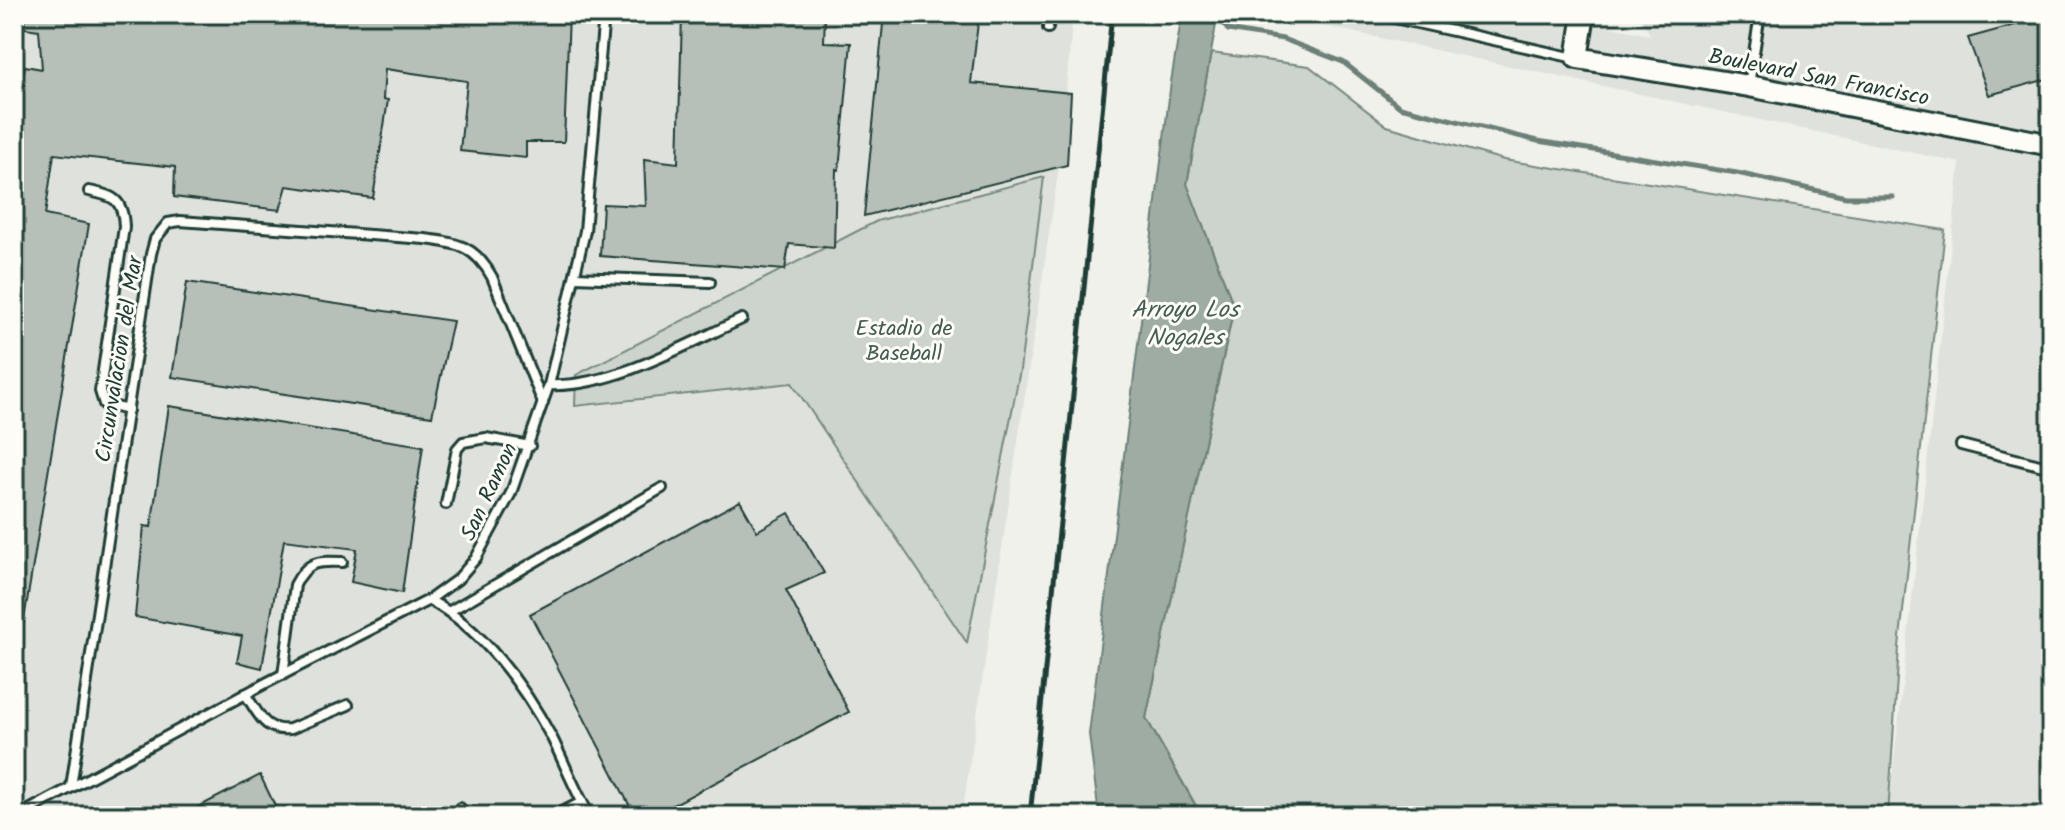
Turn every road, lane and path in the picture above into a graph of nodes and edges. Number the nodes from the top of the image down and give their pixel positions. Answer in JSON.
{"nodes":[{"id":1,"x":604,"y":14,"type":"edge"},
{"id":2,"x":1049,"y":14,"type":"edge"},
{"id":3,"x":1376,"y":14,"type":"edge"},
{"id":4,"x":1584,"y":14,"type":"edge"},
{"id":5,"x":1760,"y":14,"type":"edge"},
{"id":6,"x":1048,"y":28,"type":"dead end"},
{"id":7,"x":1577,"y":58,"type":"junction"},
{"id":8,"x":1749,"y":86,"type":"junction"},
{"id":9,"x":2051,"y":145,"type":"edge"},
{"id":10,"x":89,"y":191,"type":"dead end"},
{"id":11,"x":575,"y":277,"type":"junction"},
{"id":12,"x":710,"y":282,"type":"dead end"},
{"id":13,"x":742,"y":319,"type":"dead end"},
{"id":14,"x":549,"y":385,"type":"junction"},
{"id":15,"x":543,"y":404,"type":"junction"},
{"id":16,"x":128,"y":410,"type":"junction"},
{"id":17,"x":1961,"y":445,"type":"dead end"},
{"id":18,"x":530,"y":446,"type":"junction"},
{"id":19,"x":2051,"y":468,"type":"edge"},
{"id":20,"x":662,"y":488,"type":"dead end"},
{"id":21,"x":446,"y":504,"type":"dead end"},
{"id":22,"x":342,"y":562,"type":"dead end"},
{"id":23,"x":429,"y":600,"type":"junction"},
{"id":24,"x":450,"y":611,"type":"junction"},
{"id":25,"x":283,"y":675,"type":"junction"},
{"id":26,"x":245,"y":694,"type":"junction"},
{"id":27,"x":348,"y":705,"type":"dead end"},
{"id":28,"x":71,"y":787,"type":"junction"},
{"id":29,"x":582,"y":802,"type":"junction"},
{"id":30,"x":18,"y":816,"type":"edge"},
{"id":31,"x":554,"y":816,"type":"edge"},
{"id":32,"x":590,"y":816,"type":"edge"}],
"edges":[{"from":1,"to":11,"type":"lane","name":"San Ramon"},
{"from":2,"to":6,"type":"lane"},
{"from":3,"to":7,"type":"lane"},
{"from":4,"to":7,"type":"street"},
{"from":5,"to":8,"type":"lane"},
{"from":7,"to":8,"type":"street","name":"Boulevard San Francisco"},
{"from":8,"to":9,"type":"street","name":"Boulevard San Francisco"},
{"from":10,"to":16,"type":"lane"},
{"from":11,"to":12,"type":"lane"},
{"from":11,"to":14,"type":"lane","name":"San Ramon"},
{"from":13,"to":14,"type":"lane"},
{"from":14,"to":15,"type":"lane","name":"San Ramon"},
{"from":15,"to":16,"type":"lane","name":"Circunvalacion del Mar"},
{"from":15,"to":18,"type":"lane","name":"San Ramon"},
{"from":16,"to":28,"type":"lane","name":"Circunvalacion del Mar"},
{"from":17,"to":19,"type":"lane"},
{"from":18,"to":21,"type":"lane"},
{"from":18,"to":23,"type":"lane","name":"San Ramon"},
{"from":20,"to":24,"type":"lane"},
{"from":22,"to":25,"type":"lane"},
{"from":23,"to":24,"type":"lane"},
{"from":23,"to":25,"type":"lane","name":"San Ramon"},
{"from":24,"to":29,"type":"lane"},
{"from":25,"to":26,"type":"lane","name":"San Ramon"},
{"from":26,"to":27,"type":"lane"},
{"from":26,"to":28,"type":"lane","name":"San Ramon"},
{"from":28,"to":30,"type":"lane","name":"San Ramon"},
{"from":29,"to":31,"type":"lane"},
{"from":29,"to":32,"type":"lane"}]}
